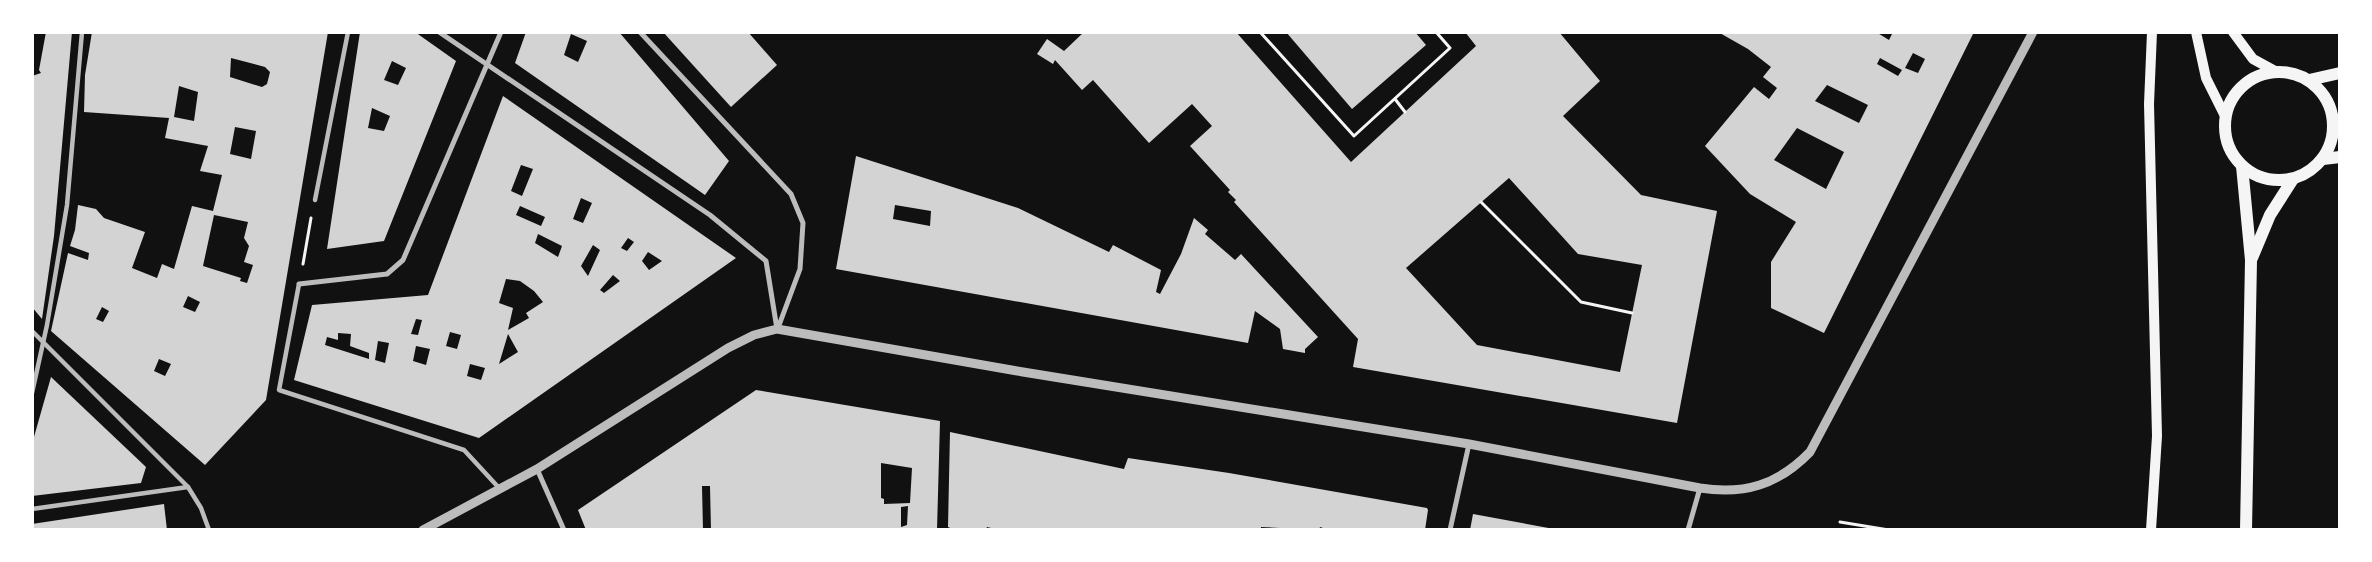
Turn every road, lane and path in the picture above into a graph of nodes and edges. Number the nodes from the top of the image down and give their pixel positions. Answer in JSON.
{"nodes":[{"id":1,"x":82,"y":32,"type":"edge"},
{"id":2,"x":348,"y":32,"type":"edge"},
{"id":3,"x":439,"y":32,"type":"edge"},
{"id":4,"x":501,"y":32,"type":"edge"},
{"id":5,"x":640,"y":32,"type":"edge"},
{"id":6,"x":1260,"y":32,"type":"edge"},
{"id":7,"x":1436,"y":32,"type":"edge"},
{"id":8,"x":2033,"y":32,"type":"edge"},
{"id":9,"x":2196,"y":32,"type":"edge"},
{"id":10,"x":2232,"y":32,"type":"edge"},
{"id":11,"x":2150,"y":36,"type":"edge"},
{"id":12,"x":488,"y":65,"type":"junction"},
{"id":13,"x":2275,"y":71,"type":"junction"},
{"id":14,"x":2340,"y":73,"type":"edge"},
{"id":15,"x":2309,"y":80,"type":"junction"},
{"id":16,"x":1395,"y":99,"type":"junction"},
{"id":17,"x":1405,"y":112,"type":"dead end"},
{"id":18,"x":2226,"y":116,"type":"junction"},
{"id":19,"x":2340,"y":157,"type":"edge"},
{"id":20,"x":2323,"y":159,"type":"junction"},
{"id":21,"x":2242,"y":166,"type":"junction"},
{"id":22,"x":2293,"y":179,"type":"junction"},
{"id":23,"x":315,"y":200,"type":"joint"},
{"id":24,"x":1481,"y":202,"type":"dead end"},
{"id":25,"x":2251,"y":260,"type":"junction"},
{"id":26,"x":299,"y":284,"type":"junction"},
{"id":27,"x":1632,"y":313,"type":"dead end"},
{"id":28,"x":777,"y":329,"type":"junction"},
{"id":29,"x":32,"y":331,"type":"edge"},
{"id":30,"x":43,"y":342,"type":"junction"},
{"id":31,"x":32,"y":393,"type":"edge"},
{"id":32,"x":1469,"y":444,"type":"junction"},
{"id":33,"x":536,"y":469,"type":"junction"},
{"id":34,"x":188,"y":487,"type":"junction"},
{"id":35,"x":1700,"y":488,"type":"junction"},
{"id":36,"x":500,"y":489,"type":"junction"},
{"id":37,"x":32,"y":509,"type":"edge"},
{"id":38,"x":1840,"y":522,"type":"dead end"},
{"id":39,"x":209,"y":530,"type":"edge"},
{"id":40,"x":423,"y":530,"type":"edge"},
{"id":41,"x":564,"y":530,"type":"edge"},
{"id":42,"x":1450,"y":530,"type":"edge"},
{"id":43,"x":1688,"y":530,"type":"edge"},
{"id":44,"x":1889,"y":530,"type":"edge"},
{"id":45,"x":2150,"y":530,"type":"edge"},
{"id":46,"x":2246,"y":530,"type":"edge"}],
"edges":[{"from":1,"to":30,"type":"street"},
{"from":2,"to":23,"type":"street"},
{"from":3,"to":12,"type":"street"},
{"from":4,"to":12,"type":"street"},
{"from":5,"to":28,"type":"street"},
{"from":6,"to":16,"type":"path"},
{"from":7,"to":16,"type":"path"},
{"from":8,"to":35,"type":"street"},
{"from":9,"to":18,"type":"main road"},
{"from":10,"to":13,"type":"main road"},
{"from":11,"to":45,"type":"main road"},
{"from":12,"to":26,"type":"street"},
{"from":12,"to":28,"type":"street"},
{"from":13,"to":15,"type":"main road"},
{"from":13,"to":18,"type":"main road"},
{"from":14,"to":15,"type":"main road"},
{"from":15,"to":20,"type":"main road"},
{"from":16,"to":17,"type":"path"},
{"from":18,"to":21,"type":"main road"},
{"from":19,"to":20,"type":"main road"},
{"from":20,"to":22,"type":"main road"},
{"from":21,"to":22,"type":"main road"},
{"from":21,"to":25,"type":"main road"},
{"from":22,"to":25,"type":"main road"},
{"from":23,"to":26,"type":"path"},
{"from":24,"to":27,"type":"path"},
{"from":25,"to":46,"type":"main road"},
{"from":26,"to":36,"type":"street"},
{"from":28,"to":32,"type":"street"},
{"from":28,"to":33,"type":"street"},
{"from":29,"to":30,"type":"street"},
{"from":30,"to":31,"type":"street"},
{"from":30,"to":34,"type":"street"},
{"from":32,"to":35,"type":"street"},
{"from":32,"to":42,"type":"street"},
{"from":33,"to":36,"type":"street"},
{"from":33,"to":41,"type":"street"},
{"from":34,"to":37,"type":"street"},
{"from":34,"to":39,"type":"street"},
{"from":35,"to":43,"type":"street"},
{"from":36,"to":40,"type":"street"},
{"from":38,"to":44,"type":"path"}]}
